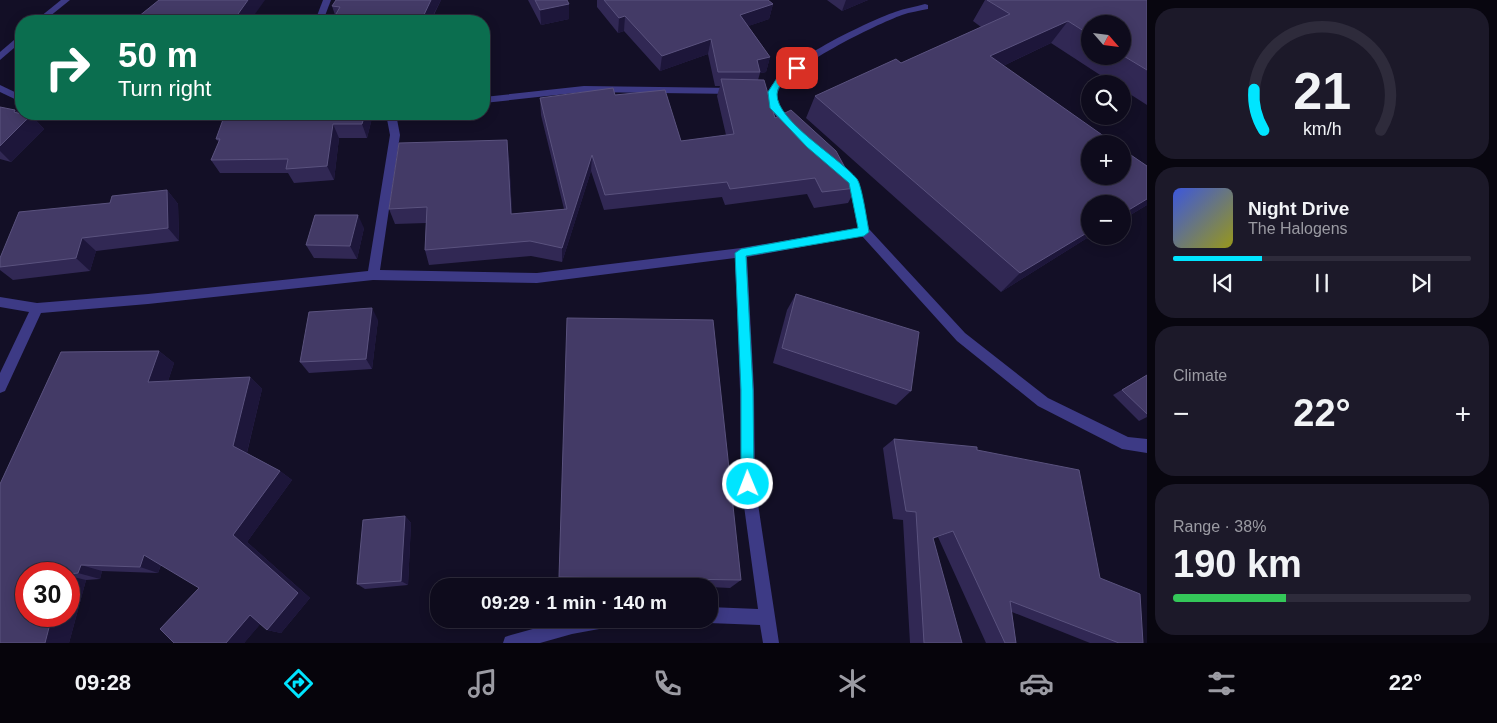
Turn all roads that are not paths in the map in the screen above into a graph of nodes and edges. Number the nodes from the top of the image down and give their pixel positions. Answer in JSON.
{"nodes":[{"id":1,"x":66,"y":0,"type":"edge"},
{"id":2,"x":327,"y":0,"type":"edge"},
{"id":3,"x":925,"y":7,"type":"dead end"},
{"id":4,"x":47,"y":15,"type":"edge"},
{"id":5,"x":321,"y":15,"type":"edge"},
{"id":6,"x":15,"y":42,"type":"edge"},
{"id":7,"x":0,"y":56,"type":"edge"},
{"id":8,"x":0,"y":88,"type":"edge"},
{"id":9,"x":743,"y":92,"type":"edge"},
{"id":10,"x":15,"y":96,"type":"edge"},
{"id":11,"x":490,"y":99,"type":"edge"},
{"id":12,"x":393,"y":120,"type":"edge"},
{"id":13,"x":798,"y":132,"type":"edge"},
{"id":14,"x":832,"y":163,"type":"edge"},
{"id":15,"x":864,"y":232,"type":"junction"},
{"id":16,"x":741,"y":253,"type":"junction"},
{"id":17,"x":373,"y":275,"type":"junction"},
{"id":18,"x":0,"y":302,"type":"edge"},
{"id":19,"x":37,"y":308,"type":"junction"},
{"id":20,"x":0,"y":387,"type":"edge"},
{"id":21,"x":1147,"y":446,"type":"edge"},
{"id":22,"x":718,"y":615,"type":"edge"},
{"id":23,"x":768,"y":617,"type":"junction"},
{"id":24,"x":565,"y":628,"type":"edge"},
{"id":25,"x":510,"y":643,"type":"edge"},
{"id":26,"x":771,"y":643,"type":"edge"}],
"edges":[{"from":1,"to":4,"type":"street"},
{"from":2,"to":5,"type":"street"},
{"from":3,"to":13,"type":"street"},
{"from":6,"to":7,"type":"street"},
{"from":8,"to":10,"type":"street"},
{"from":9,"to":11,"type":"street"},
{"from":12,"to":17,"type":"street"},
{"from":14,"to":15,"type":"street"},
{"from":15,"to":16,"type":"street"},
{"from":15,"to":21,"type":"street"},
{"from":16,"to":17,"type":"street"},
{"from":16,"to":23,"type":"street"},
{"from":17,"to":19,"type":"street"},
{"from":18,"to":19,"type":"street"},
{"from":19,"to":20,"type":"street"},
{"from":22,"to":23,"type":"street"},
{"from":23,"to":26,"type":"street"},
{"from":24,"to":25,"type":"street"}]}
